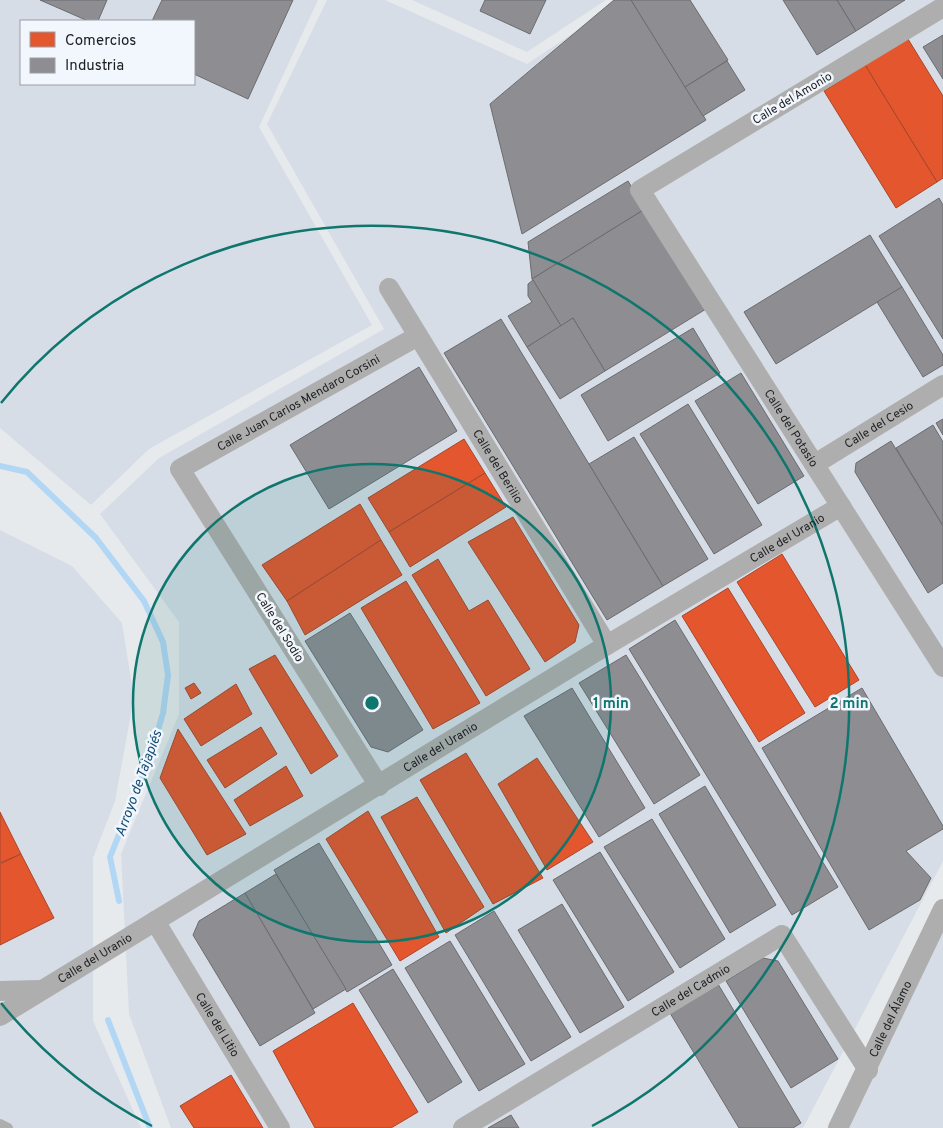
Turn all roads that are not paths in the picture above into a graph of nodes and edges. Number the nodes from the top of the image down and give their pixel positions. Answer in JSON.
{"nodes":[{"id":1,"x":943,"y":7,"type":"edge"},
{"id":2,"x":640,"y":190,"type":"joint"},
{"id":3,"x":389,"y":288,"type":"dead end"},
{"id":4,"x":418,"y":336,"type":"junction"},
{"id":5,"x":943,"y":385,"type":"edge"},
{"id":6,"x":815,"y":464,"type":"junction"},
{"id":7,"x":180,"y":469,"type":"joint"},
{"id":8,"x":841,"y":506,"type":"junction"},
{"id":9,"x":607,"y":645,"type":"junction"},
{"id":10,"x":943,"y":667,"type":"edge"},
{"id":11,"x":379,"y":786,"type":"junction"},
{"id":12,"x":943,"y":909,"type":"edge"},
{"id":13,"x":155,"y":921,"type":"junction"},
{"id":14,"x":42,"y":990,"type":"junction"},
{"id":15,"x":0,"y":991,"type":"edge"},
{"id":16,"x":0,"y":1016,"type":"edge"},
{"id":17,"x":868,"y":1070,"type":"junction"},
{"id":18,"x":0,"y":1124,"type":"edge"},
{"id":19,"x":8,"y":1128,"type":"edge"},
{"id":20,"x":280,"y":1128,"type":"edge"},
{"id":21,"x":463,"y":1128,"type":"edge"},
{"id":22,"x":838,"y":1128,"type":"edge"}],
"edges":[{"from":1,"to":2,"type":"street","name":"Calle del Amonio"},
{"from":2,"to":6,"type":"street","name":"Calle del Potasio"},
{"from":3,"to":4,"type":"street","name":"Calle del Berilio"},
{"from":4,"to":7,"type":"street","name":"Calle Juan Carlos Mendaro Corsini"},
{"from":4,"to":9,"type":"street","name":"Calle del Berilio"},
{"from":5,"to":6,"type":"street","name":"Calle del Cesio"},
{"from":6,"to":8,"type":"street","name":"Calle del Potasio"},
{"from":7,"to":11,"type":"street","name":"Calle del Sodio"},
{"from":8,"to":9,"type":"street","name":"Calle del Uranio"},
{"from":8,"to":10,"type":"street","name":"Calle del Potasio"},
{"from":9,"to":11,"type":"street","name":"Calle del Uranio"},
{"from":11,"to":13,"type":"street","name":"Calle del Uranio"},
{"from":12,"to":17,"type":"street","name":"Calle del Álamo"},
{"from":13,"to":14,"type":"street","name":"Calle del Uranio"},
{"from":13,"to":20,"type":"street","name":"Calle del Litio"},
{"from":14,"to":15,"type":"street"},
{"from":14,"to":16,"type":"street","name":"Calle del Uranio"},
{"from":17,"to":21,"type":"street","name":"Calle del Cadmio"},
{"from":17,"to":22,"type":"street","name":"Calle del Álamo"},
{"from":18,"to":19,"type":"lane"}]}
